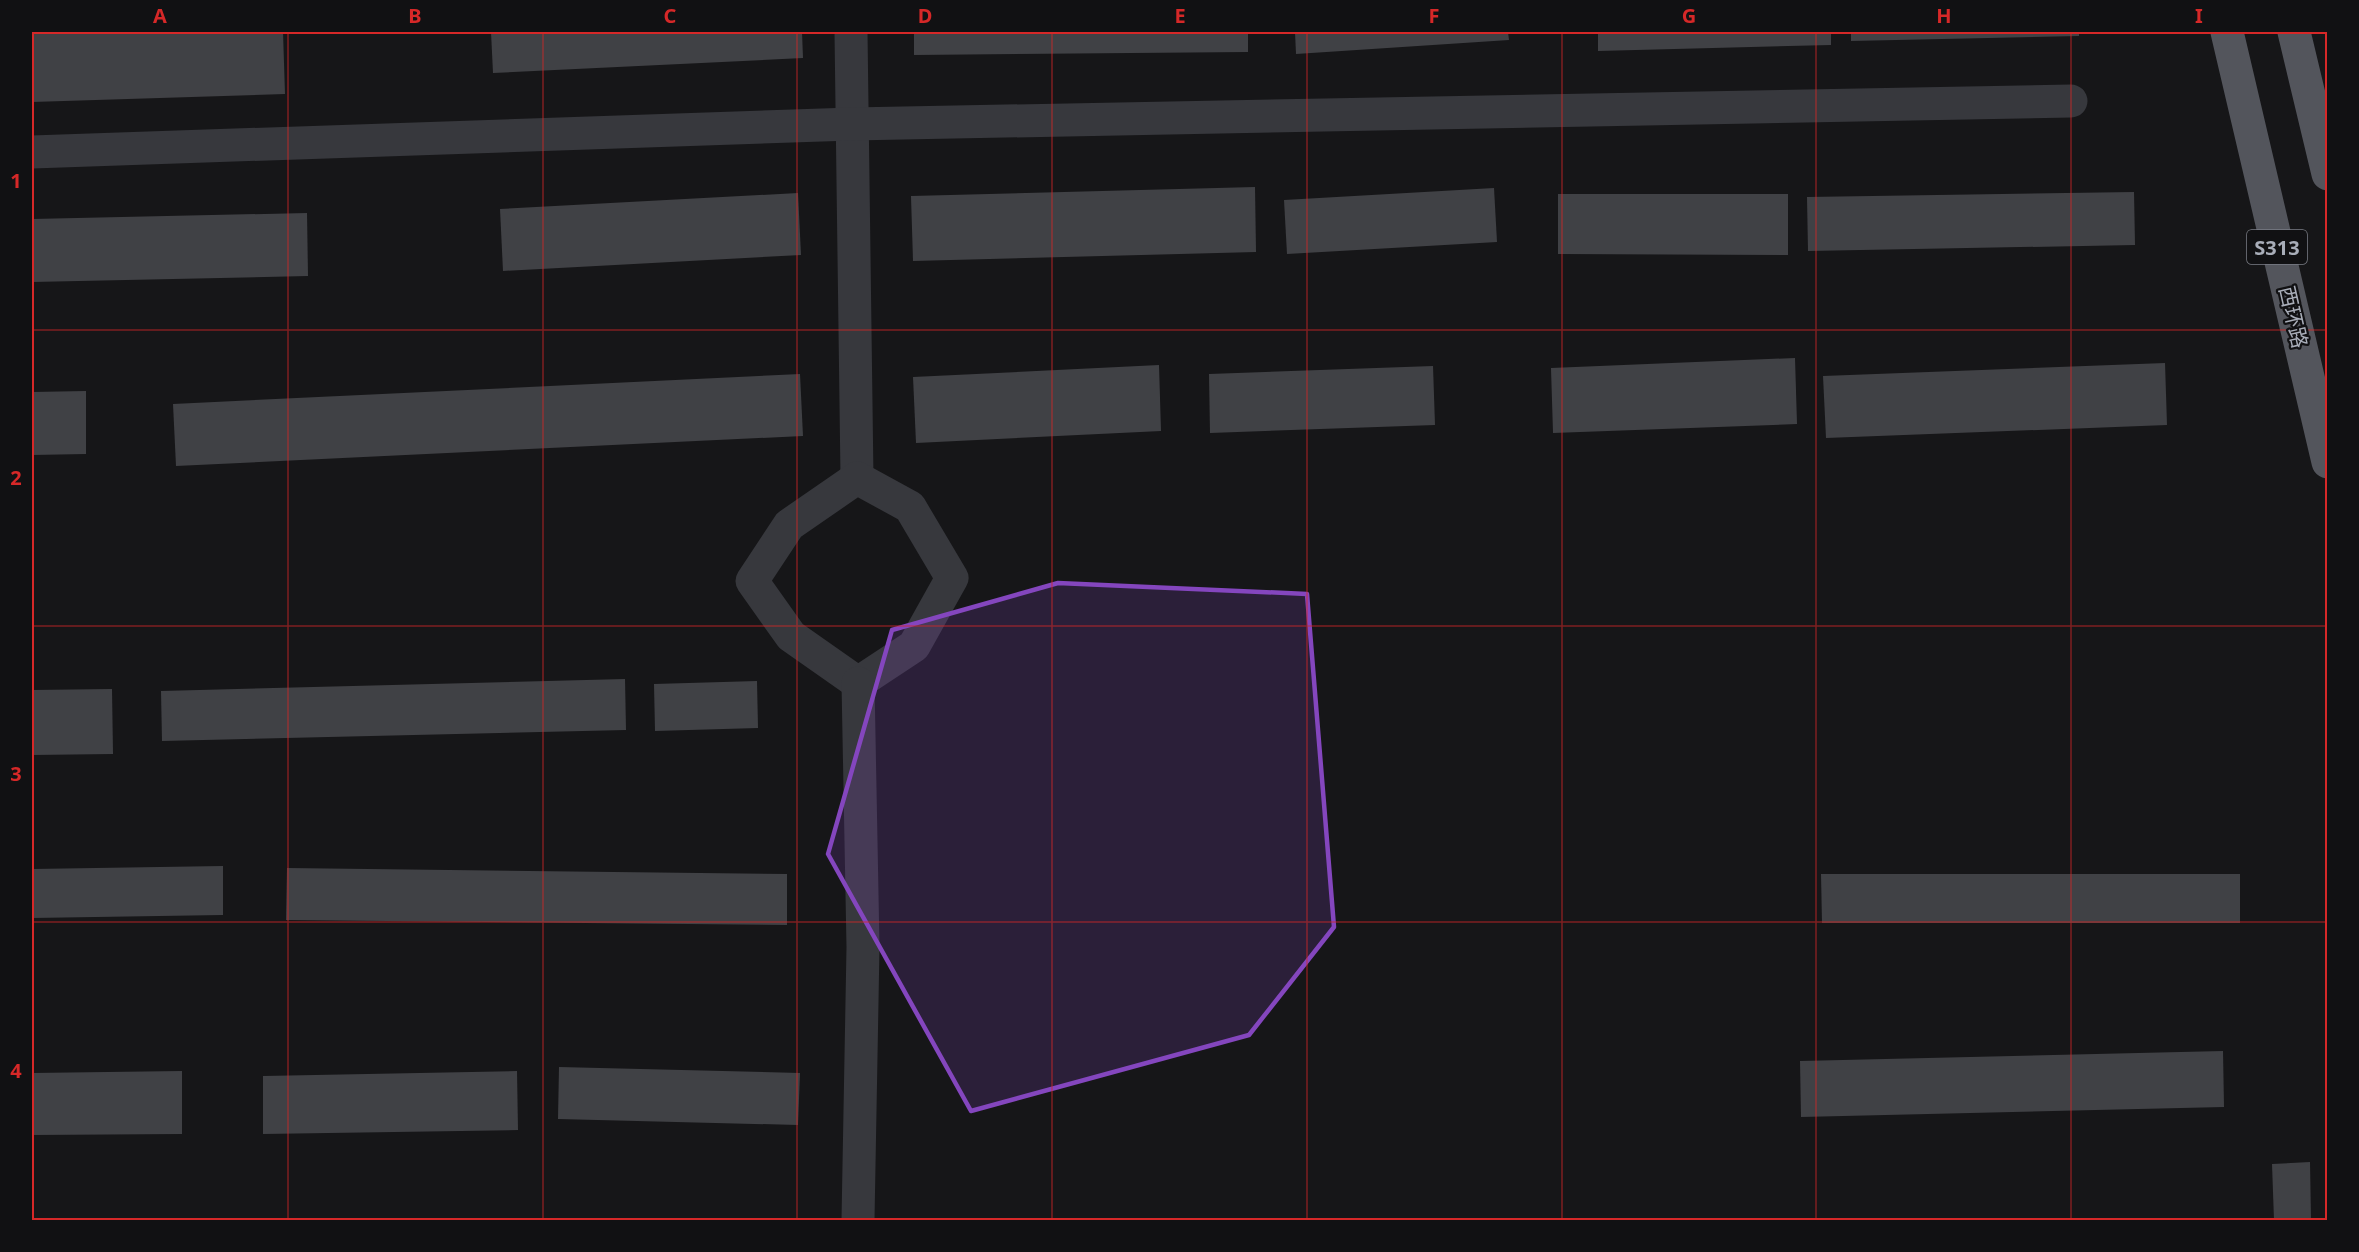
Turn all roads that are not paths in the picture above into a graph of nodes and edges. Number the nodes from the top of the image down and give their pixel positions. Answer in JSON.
{"nodes":[{"id":1,"x":851,"y":32,"type":"edge"},
{"id":2,"x":2227,"y":32,"type":"edge"},
{"id":3,"x":2294,"y":32,"type":"edge"},
{"id":4,"x":2071,"y":101,"type":"dead end"},
{"id":5,"x":852,"y":124,"type":"junction"},
{"id":6,"x":32,"y":152,"type":"edge"},
{"id":7,"x":2328,"y":174,"type":"edge"},
{"id":8,"x":2328,"y":462,"type":"edge"},
{"id":9,"x":857,"y":478,"type":"junction"},
{"id":10,"x":858,"y":683,"type":"junction"},
{"id":11,"x":858,"y":1221,"type":"edge"}],
"edges":[{"from":1,"to":5,"type":"street"},
{"from":2,"to":8,"type":"main road","name":"西环路","number":"S313"},
{"from":3,"to":7,"type":"main road"},
{"from":4,"to":5,"type":"street"},
{"from":5,"to":6,"type":"street"},
{"from":5,"to":9,"type":"street"},
{"from":9,"to":10,"type":"street"},
{"from":9,"to":10,"type":"street"},
{"from":10,"to":11,"type":"street"}]}
